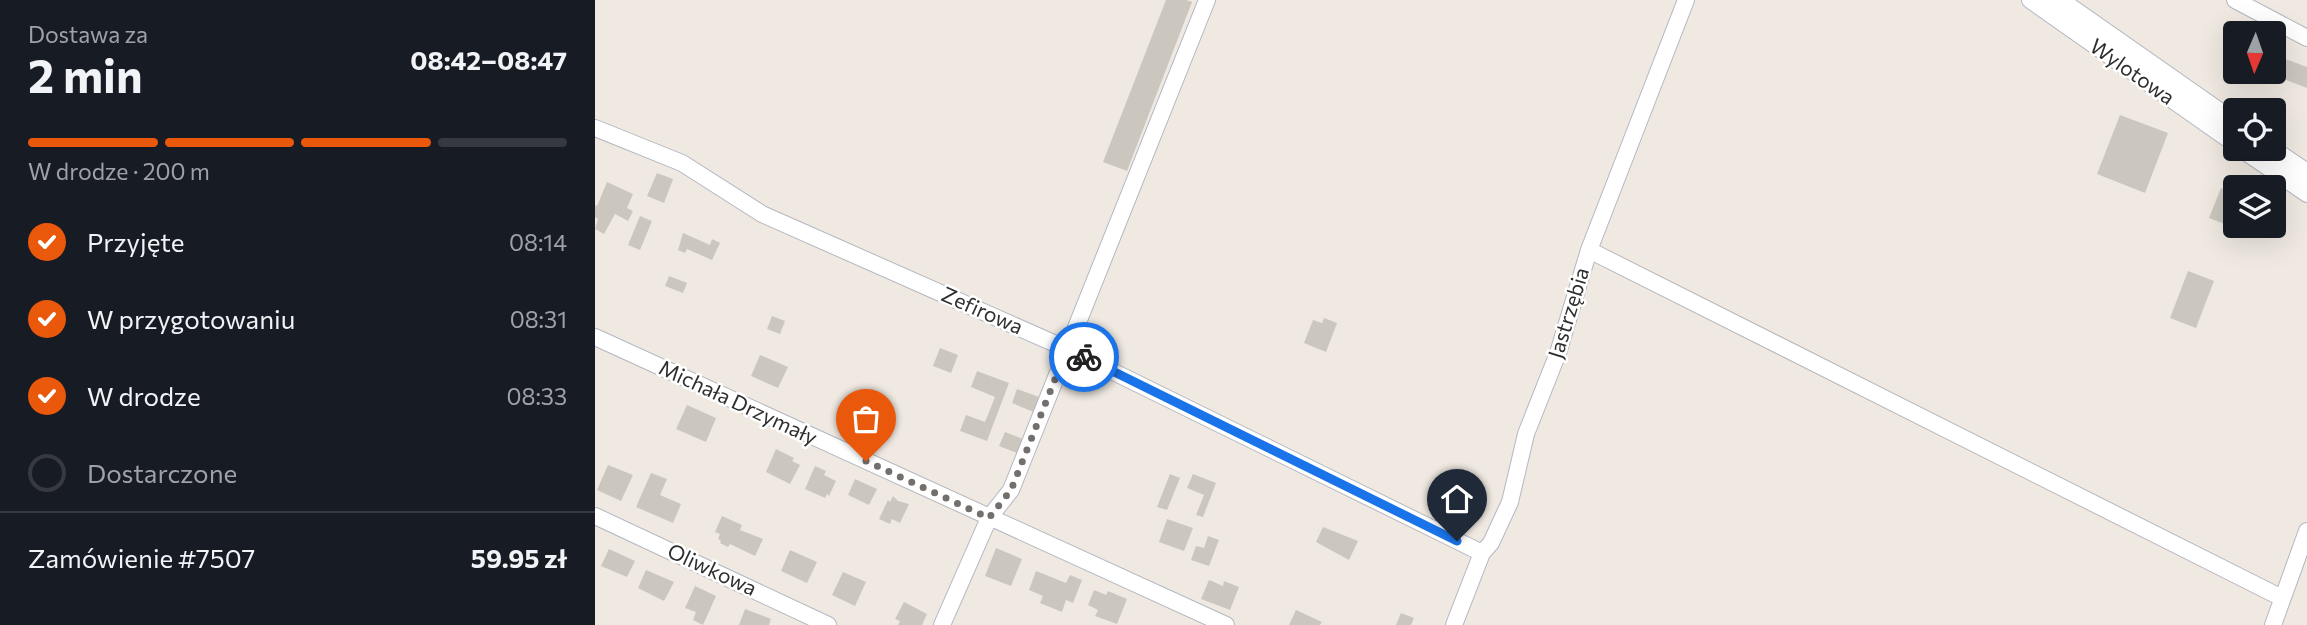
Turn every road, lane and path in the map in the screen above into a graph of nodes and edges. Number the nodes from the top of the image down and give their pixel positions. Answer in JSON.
{"nodes":[{"id":1,"x":1207,"y":0,"type":"edge"},
{"id":2,"x":1686,"y":0,"type":"edge"},
{"id":3,"x":2030,"y":0,"type":"edge"},
{"id":4,"x":2055,"y":0,"type":"edge"},
{"id":5,"x":2235,"y":0,"type":"edge"},
{"id":6,"x":2307,"y":38,"type":"edge"},
{"id":7,"x":2223,"y":118,"type":"edge"},
{"id":8,"x":595,"y":128,"type":"edge"},
{"id":9,"x":2223,"y":136,"type":"edge"},
{"id":10,"x":2259,"y":161,"type":"edge"},
{"id":11,"x":2285,"y":161,"type":"edge"},
{"id":12,"x":2307,"y":176,"type":"edge"},
{"id":13,"x":2307,"y":194,"type":"edge"},
{"id":14,"x":1589,"y":250,"type":"junction"},
{"id":15,"x":595,"y":337,"type":"edge"},
{"id":16,"x":1067,"y":349,"type":"junction"},
{"id":17,"x":595,"y":516,"type":"edge"},
{"id":18,"x":989,"y":518,"type":"junction"},
{"id":19,"x":2307,"y":531,"type":"edge"},
{"id":20,"x":1482,"y":552,"type":"junction"},
{"id":21,"x":2282,"y":598,"type":"junction"},
{"id":22,"x":828,"y":625,"type":"edge"},
{"id":23,"x":941,"y":625,"type":"edge"},
{"id":24,"x":1226,"y":625,"type":"edge"},
{"id":25,"x":1454,"y":625,"type":"edge"},
{"id":26,"x":2273,"y":625,"type":"edge"}],
"edges":[{"from":1,"to":16,"type":"street"},
{"from":2,"to":14,"type":"street","name":"Jastrzębia"},
{"from":3,"to":9,"type":"street","name":"Wylotowa"},
{"from":4,"to":7,"type":"street","name":"Wylotowa"},
{"from":5,"to":6,"type":"street"},
{"from":8,"to":16,"type":"street","name":"Zefirowa"},
{"from":10,"to":13,"type":"street"},
{"from":11,"to":12,"type":"street"},
{"from":14,"to":20,"type":"street","name":"Jastrzębia"},
{"from":14,"to":21,"type":"street"},
{"from":15,"to":18,"type":"street","name":"Michała Drzymały"},
{"from":16,"to":18,"type":"street"},
{"from":16,"to":20,"type":"street","name":"Zefirowa"},
{"from":17,"to":22,"type":"street","name":"Oliwkowa"},
{"from":18,"to":23,"type":"street"},
{"from":18,"to":24,"type":"street","name":"Michała Drzymały"},
{"from":19,"to":21,"type":"street"},
{"from":20,"to":25,"type":"street","name":"Jastrzębia"},
{"from":21,"to":26,"type":"street"}]}
